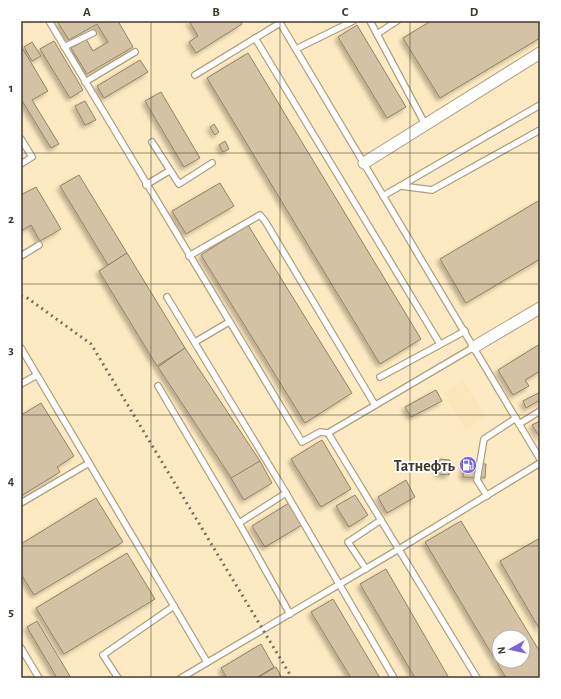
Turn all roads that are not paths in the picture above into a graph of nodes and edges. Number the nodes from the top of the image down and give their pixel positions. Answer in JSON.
{"nodes":[{"id":1,"x":49,"y":21,"type":"edge"},
{"id":2,"x":353,"y":21,"type":"edge"},
{"id":3,"x":370,"y":21,"type":"edge"},
{"id":4,"x":397,"y":21,"type":"edge"},
{"id":5,"x":279,"y":22,"type":"edge"},
{"id":6,"x":93,"y":33,"type":"dead end"},
{"id":7,"x":377,"y":34,"type":"junction"},
{"id":8,"x":255,"y":38,"type":"junction"},
{"id":9,"x":64,"y":47,"type":"junction"},
{"id":10,"x":296,"y":49,"type":"junction"},
{"id":11,"x":135,"y":52,"type":"dead end"},
{"id":12,"x":540,"y":53,"type":"edge"},
{"id":13,"x":195,"y":75,"type":"dead end"},
{"id":14,"x":85,"y":82,"type":"junction"},
{"id":15,"x":540,"y":105,"type":"edge"},
{"id":16,"x":425,"y":124,"type":"junction"},
{"id":17,"x":540,"y":130,"type":"edge"},
{"id":18,"x":21,"y":138,"type":"edge"},
{"id":19,"x":152,"y":142,"type":"dead end"},
{"id":20,"x":212,"y":163,"type":"dead end"},
{"id":21,"x":21,"y":164,"type":"edge"},
{"id":22,"x":364,"y":164,"type":"junction"},
{"id":23,"x":169,"y":171,"type":"junction"},
{"id":24,"x":146,"y":185,"type":"junction"},
{"id":25,"x":401,"y":186,"type":"junction"},
{"id":26,"x":383,"y":196,"type":"junction"},
{"id":27,"x":39,"y":245,"type":"dead end"},
{"id":28,"x":21,"y":256,"type":"edge"},
{"id":29,"x":189,"y":256,"type":"junction"},
{"id":30,"x":167,"y":297,"type":"dead end"},
{"id":31,"x":540,"y":308,"type":"edge"},
{"id":32,"x":229,"y":322,"type":"junction"},
{"id":33,"x":465,"y":331,"type":"junction"},
{"id":34,"x":195,"y":342,"type":"junction"},
{"id":35,"x":440,"y":344,"type":"junction"},
{"id":36,"x":474,"y":346,"type":"junction"},
{"id":37,"x":21,"y":348,"type":"edge"},
{"id":38,"x":37,"y":375,"type":"junction"},
{"id":39,"x":380,"y":377,"type":"dead end"},
{"id":40,"x":21,"y":384,"type":"edge"},
{"id":41,"x":158,"y":386,"type":"dead end"},
{"id":42,"x":375,"y":405,"type":"junction"},
{"id":43,"x":540,"y":411,"type":"edge"},
{"id":44,"x":516,"y":418,"type":"junction"},
{"id":45,"x":519,"y":424,"type":"junction"},
{"id":46,"x":328,"y":433,"type":"junction"},
{"id":47,"x":540,"y":459,"type":"edge"},
{"id":48,"x":89,"y":463,"type":"junction"},
{"id":49,"x":540,"y":463,"type":"edge"},
{"id":50,"x":286,"y":493,"type":"junction"},
{"id":51,"x":487,"y":496,"type":"junction"},
{"id":52,"x":21,"y":503,"type":"edge"},
{"id":53,"x":381,"y":520,"type":"junction"},
{"id":54,"x":239,"y":523,"type":"junction"},
{"id":55,"x":399,"y":549,"type":"junction"},
{"id":56,"x":366,"y":569,"type":"junction"},
{"id":57,"x":339,"y":584,"type":"junction"},
{"id":58,"x":174,"y":606,"type":"junction"},
{"id":59,"x":290,"y":614,"type":"junction"},
{"id":60,"x":21,"y":648,"type":"edge"},
{"id":61,"x":206,"y":662,"type":"junction"},
{"id":62,"x":191,"y":672,"type":"junction"},
{"id":63,"x":39,"y":678,"type":"edge"},
{"id":64,"x":118,"y":678,"type":"edge"},
{"id":65,"x":181,"y":678,"type":"edge"},
{"id":66,"x":195,"y":678,"type":"edge"},
{"id":67,"x":394,"y":678,"type":"edge"},
{"id":68,"x":477,"y":678,"type":"edge"}],
"edges":[{"from":1,"to":9,"type":"lane"},
{"from":2,"to":10,"type":"lane"},
{"from":3,"to":7,"type":"lane"},
{"from":4,"to":7,"type":"lane"},
{"from":5,"to":8,"type":"lane"},
{"from":5,"to":10,"type":"lane"},
{"from":6,"to":9,"type":"lane"},
{"from":7,"to":16,"type":"lane"},
{"from":8,"to":13,"type":"lane"},
{"from":8,"to":35,"type":"lane"},
{"from":9,"to":14,"type":"lane"},
{"from":10,"to":22,"type":"lane"},
{"from":11,"to":14,"type":"lane"},
{"from":12,"to":16,"type":"street"},
{"from":14,"to":24,"type":"lane"},
{"from":15,"to":25,"type":"lane"},
{"from":16,"to":22,"type":"street"},
{"from":17,"to":25,"type":"lane"},
{"from":18,"to":21,"type":"lane"},
{"from":19,"to":23,"type":"lane"},
{"from":20,"to":23,"type":"lane"},
{"from":22,"to":26,"type":"lane"},
{"from":23,"to":24,"type":"lane"},
{"from":24,"to":29,"type":"lane"},
{"from":25,"to":26,"type":"lane"},
{"from":26,"to":33,"type":"lane"},
{"from":27,"to":28,"type":"lane"},
{"from":29,"to":32,"type":"lane"},
{"from":29,"to":42,"type":"lane"},
{"from":30,"to":34,"type":"lane"},
{"from":31,"to":36,"type":"street"},
{"from":32,"to":34,"type":"lane"},
{"from":32,"to":46,"type":"lane"},
{"from":33,"to":35,"type":"lane"},
{"from":33,"to":36,"type":"lane"},
{"from":34,"to":50,"type":"lane"},
{"from":35,"to":39,"type":"lane"},
{"from":36,"to":42,"type":"lane"},
{"from":36,"to":44,"type":"lane"},
{"from":37,"to":38,"type":"lane"},
{"from":38,"to":40,"type":"lane"},
{"from":38,"to":48,"type":"lane"},
{"from":41,"to":54,"type":"lane"},
{"from":42,"to":46,"type":"lane"},
{"from":43,"to":45,"type":"lane"},
{"from":44,"to":45,"type":"lane"},
{"from":44,"to":51,"type":"lane"},
{"from":45,"to":47,"type":"lane"},
{"from":46,"to":53,"type":"lane"},
{"from":48,"to":52,"type":"lane"},
{"from":48,"to":58,"type":"lane"},
{"from":49,"to":51,"type":"lane"},
{"from":50,"to":54,"type":"lane"},
{"from":50,"to":57,"type":"lane"},
{"from":51,"to":55,"type":"lane"},
{"from":53,"to":55,"type":"lane"},
{"from":53,"to":56,"type":"lane"},
{"from":54,"to":59,"type":"lane"},
{"from":55,"to":56,"type":"lane"},
{"from":55,"to":68,"type":"lane"},
{"from":56,"to":57,"type":"lane"},
{"from":57,"to":59,"type":"lane"},
{"from":57,"to":67,"type":"lane"},
{"from":58,"to":61,"type":"lane"},
{"from":58,"to":64,"type":"lane"},
{"from":59,"to":61,"type":"lane"},
{"from":60,"to":63,"type":"lane"},
{"from":61,"to":62,"type":"lane"},
{"from":62,"to":65,"type":"lane"},
{"from":62,"to":66,"type":"lane"}]}
